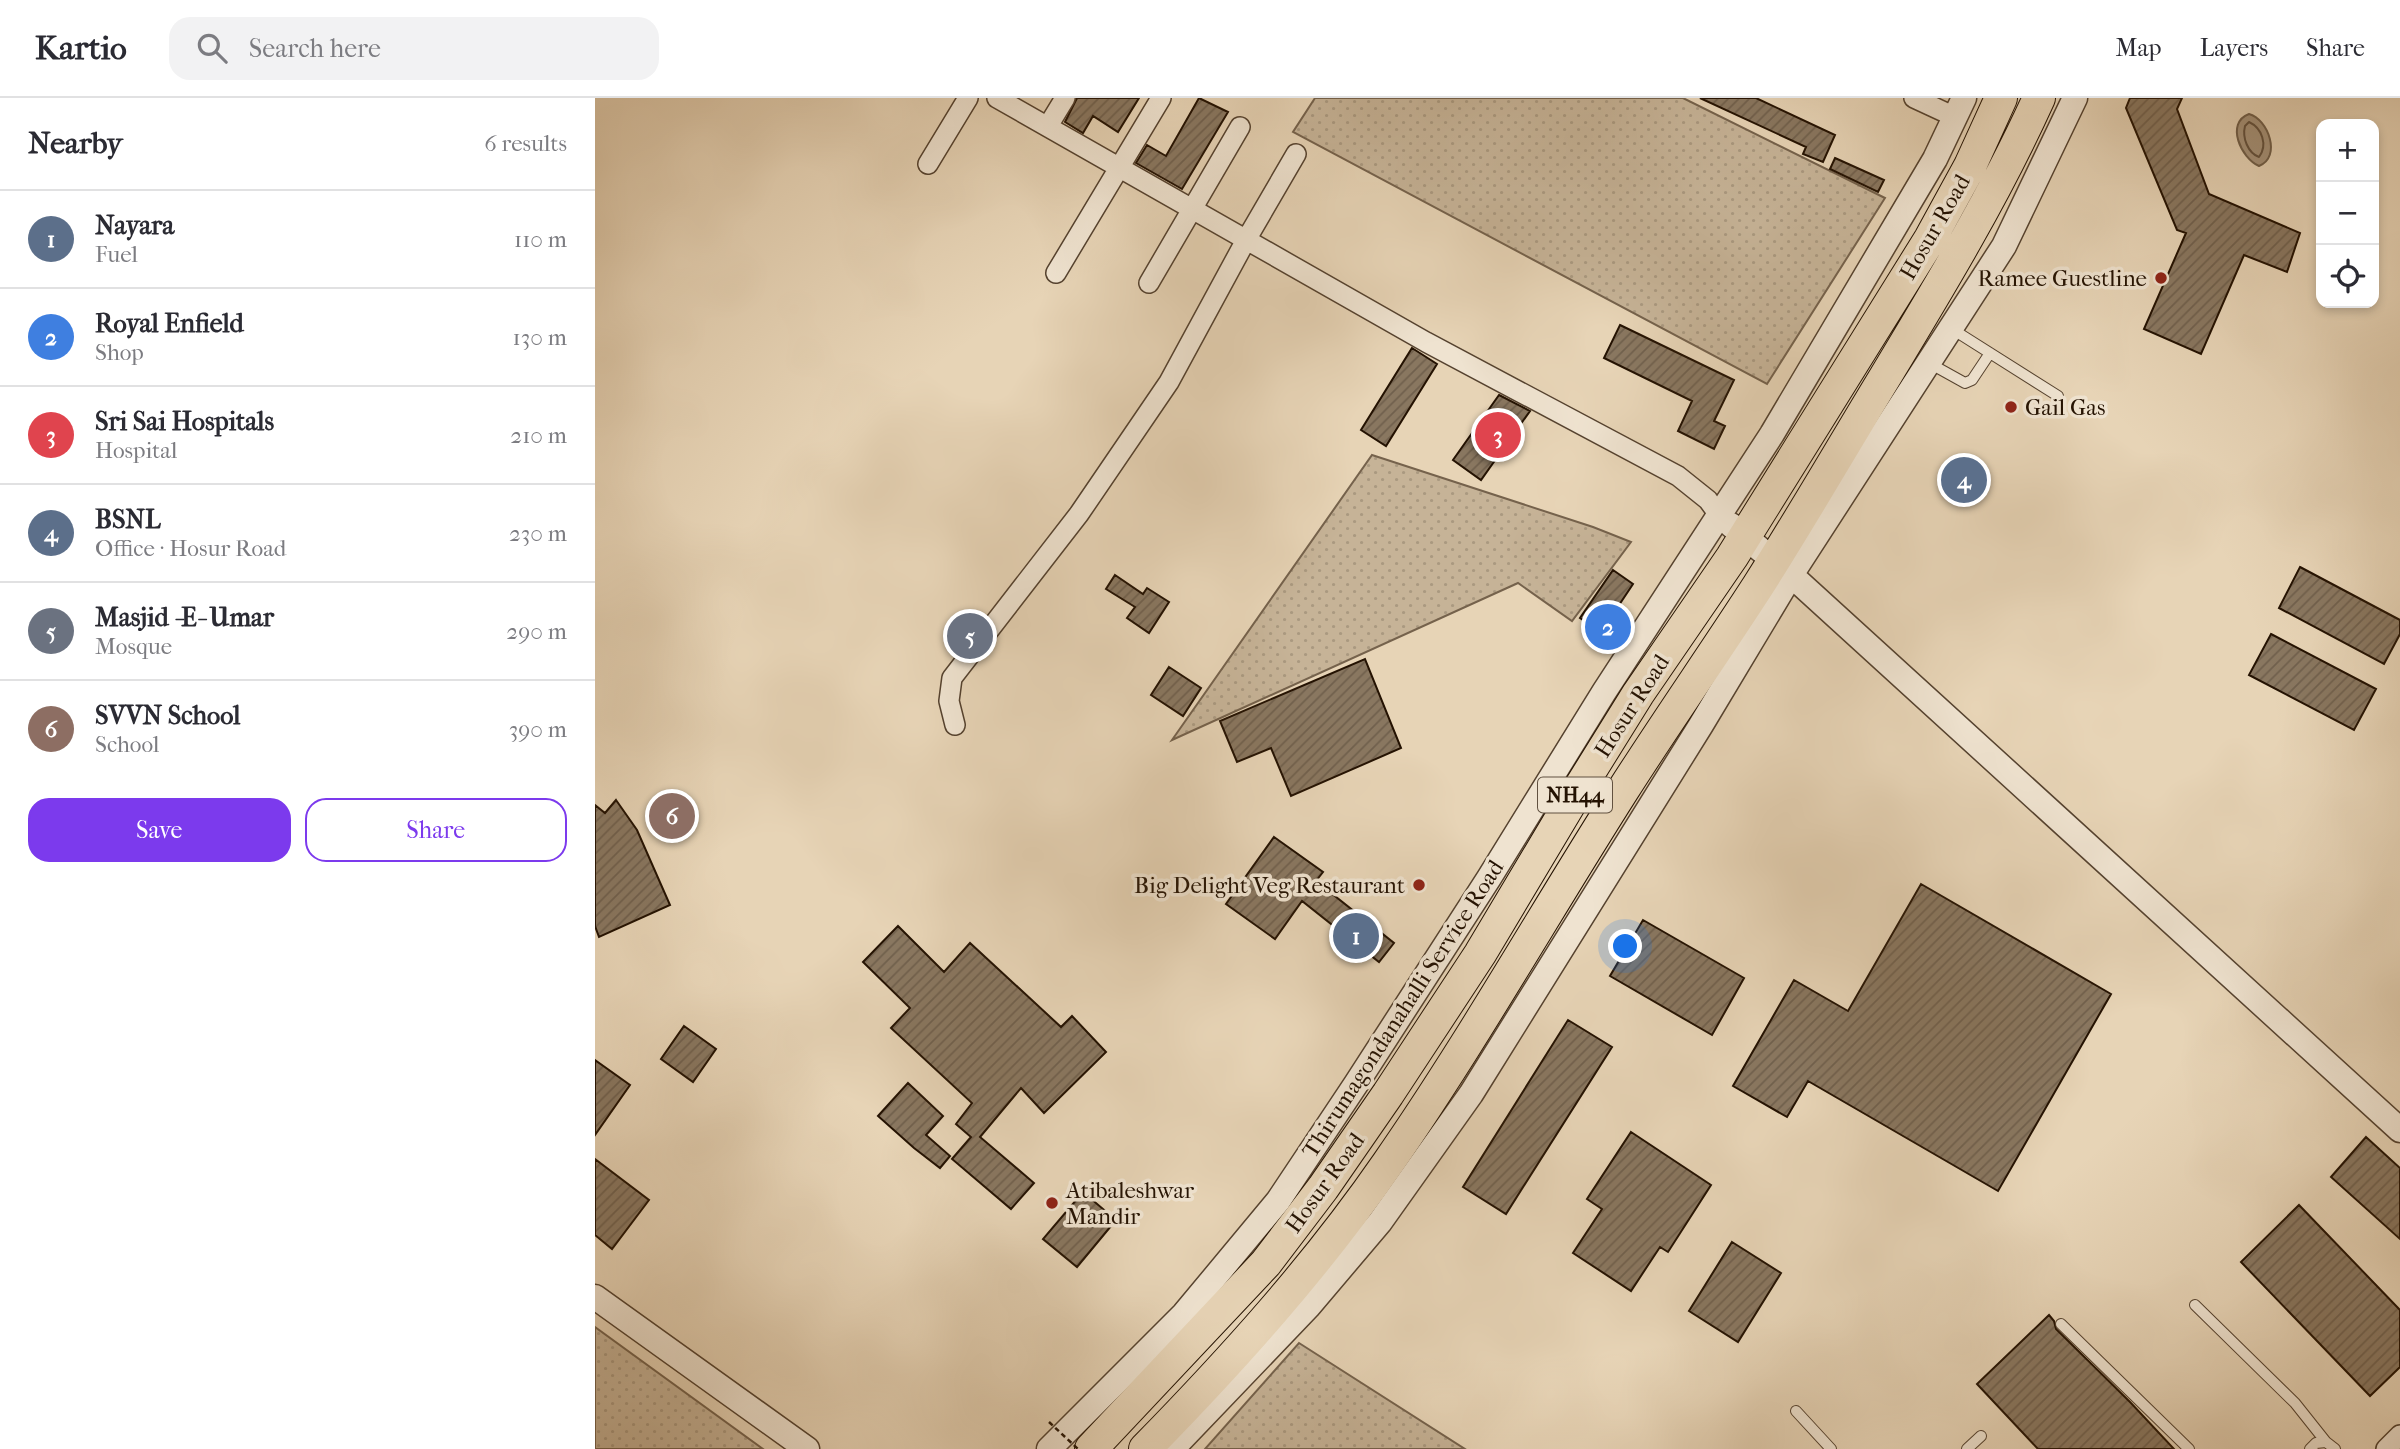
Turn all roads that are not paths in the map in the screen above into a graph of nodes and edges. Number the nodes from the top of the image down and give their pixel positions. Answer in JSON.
{"nodes":[{"id":1,"x":968,"y":98,"type":"edge"},
{"id":2,"x":997,"y":98,"type":"edge"},
{"id":3,"x":1065,"y":98,"type":"edge"},
{"id":4,"x":1161,"y":98,"type":"edge"},
{"id":5,"x":1913,"y":98,"type":"edge"},
{"id":6,"x":2001,"y":98,"type":"edge"},
{"id":7,"x":2039,"y":98,"type":"edge"},
{"id":8,"x":2075,"y":98,"type":"edge"},
{"id":9,"x":1959,"y":108,"type":"edge"},
{"id":10,"x":1048,"y":126,"type":"junction"},
{"id":11,"x":1240,"y":127,"type":"dead end"},
{"id":12,"x":1296,"y":155,"type":"dead end"},
{"id":13,"x":928,"y":164,"type":"dead end"},
{"id":14,"x":1119,"y":167,"type":"junction"},
{"id":15,"x":1192,"y":208,"type":"junction"},
{"id":16,"x":1246,"y":240,"type":"junction"},
{"id":17,"x":1056,"y":273,"type":"dead end"},
{"id":18,"x":1149,"y":283,"type":"dead end"},
{"id":19,"x":1951,"y":328,"type":"junction"},
{"id":20,"x":1990,"y":353,"type":"junction"},
{"id":21,"x":1929,"y":363,"type":"junction"},
{"id":22,"x":2058,"y":396,"type":"dead end"},
{"id":23,"x":1714,"y":524,"type":"junction"},
{"id":24,"x":1745,"y":537,"type":"junction"},
{"id":25,"x":1782,"y":568,"type":"junction"},
{"id":26,"x":955,"y":725,"type":"dead end"},
{"id":27,"x":2400,"y":1130,"type":"edge"},
{"id":28,"x":595,"y":1297,"type":"edge"},
{"id":29,"x":2195,"y":1305,"type":"dead end"},
{"id":30,"x":2061,"y":1324,"type":"dead end"},
{"id":31,"x":1796,"y":1411,"type":"dead end"},
{"id":32,"x":2400,"y":1435,"type":"edge"},
{"id":33,"x":1981,"y":1436,"type":"dead end"},
{"id":34,"x":2330,"y":1445,"type":"edge"},
{"id":35,"x":807,"y":1449,"type":"edge"},
{"id":36,"x":1049,"y":1449,"type":"edge"},
{"id":37,"x":1091,"y":1449,"type":"edge"},
{"id":38,"x":1146,"y":1449,"type":"edge"},
{"id":39,"x":1172,"y":1449,"type":"edge"},
{"id":40,"x":1831,"y":1449,"type":"edge"},
{"id":41,"x":1967,"y":1449,"type":"edge"},
{"id":42,"x":2189,"y":1449,"type":"edge"},
{"id":43,"x":2310,"y":1449,"type":"edge"},
{"id":44,"x":2386,"y":1449,"type":"edge"}],
"edges":[{"from":1,"to":13,"type":"street"},
{"from":2,"to":10,"type":"street"},
{"from":3,"to":10,"type":"street"},
{"from":4,"to":14,"type":"street"},
{"from":5,"to":9,"type":"street"},
{"from":6,"to":24,"type":"highway","name":"Hosur Road","number":"NH44"},
{"from":7,"to":25,"type":"highway","name":"Hosur Road","number":"NH44"},
{"from":8,"to":19,"type":"street"},
{"from":9,"to":23,"type":"street","name":"Thirumagondanahalli Service Road"},
{"from":10,"to":14,"type":"street"},
{"from":11,"to":15,"type":"street"},
{"from":12,"to":16,"type":"street"},
{"from":14,"to":15,"type":"street"},
{"from":14,"to":17,"type":"street"},
{"from":15,"to":16,"type":"street"},
{"from":15,"to":18,"type":"street"},
{"from":16,"to":23,"type":"street"},
{"from":16,"to":26,"type":"street"},
{"from":19,"to":20,"type":"lane"},
{"from":19,"to":21,"type":"street"},
{"from":20,"to":21,"type":"lane"},
{"from":20,"to":22,"type":"lane"},
{"from":21,"to":25,"type":"street"},
{"from":23,"to":24,"type":"street"},
{"from":23,"to":36,"type":"street","name":"Thirumagondanahalli Service Road"},
{"from":24,"to":25,"type":"street"},
{"from":24,"to":37,"type":"highway","name":"Hosur Road","number":"NH44"},
{"from":25,"to":27,"type":"street"},
{"from":25,"to":38,"type":"highway","name":"Hosur Road","number":"NH44"},
{"from":25,"to":39,"type":"street"},
{"from":28,"to":35,"type":"street"},
{"from":29,"to":34,"type":"lane"},
{"from":30,"to":42,"type":"lane"},
{"from":31,"to":40,"type":"lane"},
{"from":32,"to":44,"type":"street"},
{"from":33,"to":41,"type":"lane"},
{"from":34,"to":43,"type":"lane"}]}
